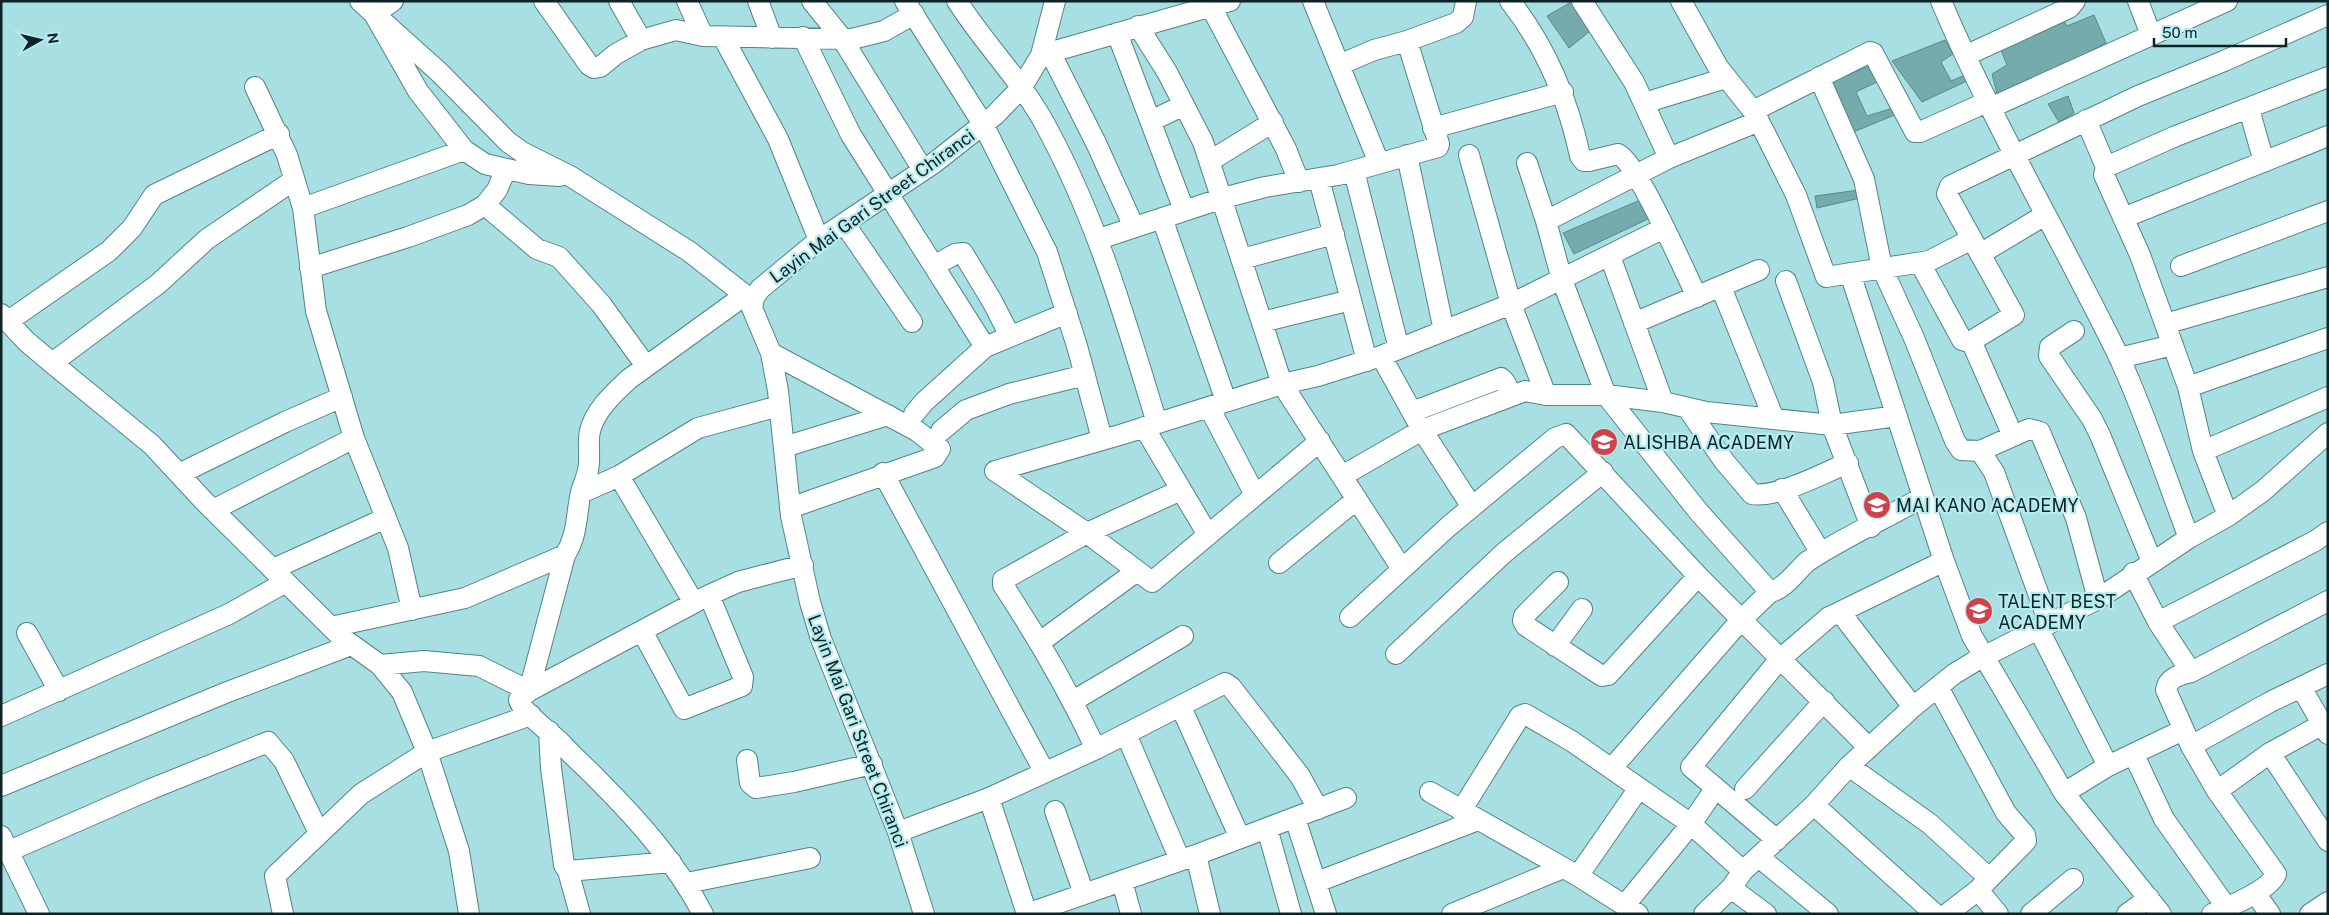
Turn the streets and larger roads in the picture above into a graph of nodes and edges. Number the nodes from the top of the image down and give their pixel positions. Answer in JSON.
{"nodes":[{"id":1,"x":393,"y":1,"type":"edge"},
{"id":2,"x":544,"y":1,"type":"edge"},
{"id":3,"x":619,"y":1,"type":"edge"},
{"id":4,"x":687,"y":1,"type":"edge"},
{"id":5,"x":758,"y":1,"type":"edge"},
{"id":6,"x":812,"y":1,"type":"edge"},
{"id":7,"x":957,"y":1,"type":"edge"},
{"id":8,"x":1055,"y":1,"type":"edge"},
{"id":9,"x":1313,"y":1,"type":"edge"},
{"id":10,"x":1466,"y":1,"type":"edge"},
{"id":11,"x":1510,"y":1,"type":"edge"},
{"id":12,"x":1582,"y":1,"type":"edge"},
{"id":13,"x":1681,"y":1,"type":"edge"},
{"id":14,"x":1941,"y":1,"type":"edge"},
{"id":15,"x":2075,"y":1,"type":"edge"},
{"id":16,"x":2138,"y":1,"type":"edge"},
{"id":17,"x":1217,"y":3,"type":"edge"},
{"id":18,"x":2217,"y":3,"type":"edge"},
{"id":19,"x":367,"y":7,"type":"edge"},
{"id":20,"x":910,"y":8,"type":"edge"},
{"id":21,"x":2328,"y":14,"type":"edge"},
{"id":22,"x":1138,"y":26,"type":"junction"},
{"id":23,"x":1117,"y":32,"type":"junction"},
{"id":24,"x":2151,"y":34,"type":"junction"},
{"id":25,"x":703,"y":36,"type":"junction"},
{"id":26,"x":723,"y":37,"type":"junction"},
{"id":27,"x":803,"y":37,"type":"junction"},
{"id":28,"x":841,"y":37,"type":"junction"},
{"id":29,"x":772,"y":38,"type":"junction"},
{"id":30,"x":641,"y":40,"type":"junction"},
{"id":31,"x":1407,"y":41,"type":"junction"},
{"id":32,"x":1045,"y":54,"type":"junction"},
{"id":33,"x":1967,"y":55,"type":"junction"},
{"id":34,"x":1339,"y":66,"type":"junction"},
{"id":35,"x":1819,"y":77,"type":"junction"},
{"id":36,"x":2328,"y":77,"type":"edge"},
{"id":37,"x":1726,"y":78,"type":"junction"},
{"id":38,"x":1022,"y":86,"type":"junction"},
{"id":39,"x":255,"y":88,"type":"dead end"},
{"id":40,"x":1563,"y":92,"type":"junction"},
{"id":41,"x":1644,"y":103,"type":"junction"},
{"id":42,"x":1184,"y":105,"type":"junction"},
{"id":43,"x":1989,"y":105,"type":"junction"},
{"id":44,"x":2249,"y":109,"type":"junction"},
{"id":45,"x":1756,"y":116,"type":"junction"},
{"id":46,"x":2086,"y":120,"type":"junction"},
{"id":47,"x":1151,"y":121,"type":"junction"},
{"id":48,"x":1273,"y":122,"type":"junction"},
{"id":49,"x":982,"y":124,"type":"junction"},
{"id":50,"x":1433,"y":128,"type":"junction"},
{"id":51,"x":279,"y":134,"type":"junction"},
{"id":52,"x":2328,"y":136,"type":"edge"},
{"id":53,"x":464,"y":150,"type":"junction"},
{"id":54,"x":1469,"y":155,"type":"dead end"},
{"id":55,"x":2013,"y":155,"type":"junction"},
{"id":56,"x":1407,"y":156,"type":"junction"},
{"id":57,"x":1669,"y":158,"type":"junction"},
{"id":58,"x":1210,"y":161,"type":"junction"},
{"id":59,"x":2264,"y":162,"type":"junction"},
{"id":60,"x":1527,"y":163,"type":"dead end"},
{"id":61,"x":1379,"y":164,"type":"junction"},
{"id":62,"x":2106,"y":168,"type":"junction"},
{"id":63,"x":506,"y":170,"type":"junction"},
{"id":64,"x":923,"y":170,"type":"junction"},
{"id":65,"x":1354,"y":171,"type":"junction"},
{"id":66,"x":570,"y":176,"type":"junction"},
{"id":67,"x":1637,"y":176,"type":"junction"},
{"id":68,"x":1319,"y":179,"type":"junction"},
{"id":69,"x":294,"y":180,"type":"junction"},
{"id":70,"x":1299,"y":182,"type":"junction"},
{"id":71,"x":887,"y":193,"type":"junction"},
{"id":72,"x":1223,"y":198,"type":"junction"},
{"id":73,"x":485,"y":205,"type":"junction"},
{"id":74,"x":303,"y":208,"type":"junction"},
{"id":75,"x":1184,"y":210,"type":"junction"},
{"id":76,"x":2328,"y":211,"type":"edge"},
{"id":77,"x":2045,"y":215,"type":"junction"},
{"id":78,"x":1162,"y":218,"type":"junction"},
{"id":79,"x":2123,"y":218,"type":"junction"},
{"id":80,"x":1546,"y":221,"type":"junction"},
{"id":81,"x":844,"y":223,"type":"junction"},
{"id":82,"x":1134,"y":227,"type":"junction"},
{"id":83,"x":1664,"y":228,"type":"junction"},
{"id":84,"x":1334,"y":234,"type":"junction"},
{"id":85,"x":1099,"y":239,"type":"junction"},
{"id":86,"x":819,"y":240,"type":"junction"},
{"id":87,"x":1976,"y":247,"type":"junction"},
{"id":88,"x":1610,"y":256,"type":"junction"},
{"id":89,"x":1242,"y":259,"type":"junction"},
{"id":90,"x":1920,"y":263,"type":"junction"},
{"id":91,"x":934,"y":266,"type":"junction"},
{"id":92,"x":2181,"y":266,"type":"dead end"},
{"id":93,"x":310,"y":268,"type":"junction"},
{"id":94,"x":1882,"y":268,"type":"junction"},
{"id":95,"x":1759,"y":270,"type":"dead end"},
{"id":96,"x":1850,"y":273,"type":"junction"},
{"id":97,"x":2328,"y":277,"type":"edge"},
{"id":98,"x":1562,"y":280,"type":"junction"},
{"id":99,"x":1786,"y":281,"type":"dead end"},
{"id":100,"x":1721,"y":287,"type":"junction"},
{"id":101,"x":749,"y":296,"type":"junction"},
{"id":102,"x":1697,"y":297,"type":"junction"},
{"id":103,"x":1351,"y":300,"type":"junction"},
{"id":104,"x":1511,"y":304,"type":"junction"},
{"id":105,"x":1067,"y":314,"type":"junction"},
{"id":106,"x":4,"y":318,"type":"edge"},
{"id":107,"x":912,"y":322,"type":"dead end"},
{"id":108,"x":1262,"y":322,"type":"junction"},
{"id":109,"x":1634,"y":323,"type":"junction"},
{"id":110,"x":2165,"y":324,"type":"junction"},
{"id":111,"x":1444,"y":331,"type":"junction"},
{"id":112,"x":2074,"y":331,"type":"dead end"},
{"id":113,"x":1010,"y":336,"type":"junction"},
{"id":114,"x":2328,"y":338,"type":"edge"},
{"id":115,"x":1972,"y":343,"type":"junction"},
{"id":116,"x":2173,"y":345,"type":"junction"},
{"id":117,"x":984,"y":347,"type":"junction"},
{"id":118,"x":771,"y":353,"type":"junction"},
{"id":119,"x":1382,"y":355,"type":"junction"},
{"id":120,"x":2119,"y":358,"type":"junction"},
{"id":121,"x":52,"y":363,"type":"junction"},
{"id":122,"x":646,"y":366,"type":"junction"},
{"id":123,"x":1085,"y":375,"type":"junction"},
{"id":124,"x":1282,"y":384,"type":"junction"},
{"id":125,"x":2188,"y":387,"type":"junction"},
{"id":126,"x":1606,"y":395,"type":"junction"},
{"id":127,"x":1511,"y":396,"type":"junction"},
{"id":128,"x":1546,"y":396,"type":"junction"},
{"id":129,"x":342,"y":397,"type":"junction"},
{"id":130,"x":2328,"y":397,"type":"edge"},
{"id":131,"x":1663,"y":402,"type":"junction"},
{"id":132,"x":1218,"y":404,"type":"junction"},
{"id":133,"x":780,"y":406,"type":"junction"},
{"id":134,"x":1688,"y":409,"type":"junction"},
{"id":135,"x":1412,"y":412,"type":"junction"},
{"id":136,"x":914,"y":414,"type":"dead end"},
{"id":137,"x":888,"y":415,"type":"junction"},
{"id":138,"x":1897,"y":416,"type":"junction"},
{"id":139,"x":1774,"y":419,"type":"junction"},
{"id":140,"x":1151,"y":425,"type":"junction"},
{"id":141,"x":1832,"y":425,"type":"junction"},
{"id":142,"x":1422,"y":430,"type":"junction"},
{"id":143,"x":941,"y":431,"type":"dead end"},
{"id":144,"x":2328,"y":433,"type":"edge"},
{"id":145,"x":2013,"y":436,"type":"junction"},
{"id":146,"x":354,"y":438,"type":"junction"},
{"id":147,"x":1102,"y":439,"type":"junction"},
{"id":148,"x":1320,"y":441,"type":"junction"},
{"id":149,"x":784,"y":447,"type":"junction"},
{"id":150,"x":1980,"y":451,"type":"junction"},
{"id":151,"x":2203,"y":451,"type":"junction"},
{"id":152,"x":1848,"y":463,"type":"junction"},
{"id":153,"x":1603,"y":472,"type":"junction"},
{"id":154,"x":179,"y":474,"type":"junction"},
{"id":155,"x":883,"y":474,"type":"junction"},
{"id":156,"x":619,"y":476,"type":"junction"},
{"id":157,"x":1342,"y":476,"type":"junction"},
{"id":158,"x":1782,"y":489,"type":"junction"},
{"id":159,"x":1181,"y":490,"type":"junction"},
{"id":160,"x":581,"y":493,"type":"junction"},
{"id":161,"x":1255,"y":495,"type":"junction"},
{"id":162,"x":1923,"y":497,"type":"junction"},
{"id":163,"x":1357,"y":499,"type":"junction"},
{"id":164,"x":1472,"y":506,"type":"junction"},
{"id":165,"x":790,"y":508,"type":"junction"},
{"id":166,"x":213,"y":510,"type":"junction"},
{"id":167,"x":2328,"y":514,"type":"edge"},
{"id":168,"x":2228,"y":516,"type":"junction"},
{"id":169,"x":386,"y":518,"type":"junction"},
{"id":170,"x":2328,"y":525,"type":"edge"},
{"id":171,"x":1871,"y":527,"type":"junction"},
{"id":172,"x":2328,"y":532,"type":"edge"},
{"id":173,"x":1088,"y":533,"type":"junction"},
{"id":174,"x":1208,"y":535,"type":"junction"},
{"id":175,"x":2188,"y":538,"type":"junction"},
{"id":176,"x":1821,"y":552,"type":"junction"},
{"id":177,"x":565,"y":555,"type":"junction"},
{"id":178,"x":1944,"y":561,"type":"junction"},
{"id":179,"x":2152,"y":562,"type":"junction"},
{"id":180,"x":1280,"y":563,"type":"dead end"},
{"id":181,"x":804,"y":566,"type":"junction"},
{"id":182,"x":1402,"y":569,"type":"junction"},
{"id":183,"x":1138,"y":571,"type":"junction"},
{"id":184,"x":2133,"y":573,"type":"junction"},
{"id":185,"x":279,"y":576,"type":"junction"},
{"id":186,"x":1698,"y":576,"type":"junction"},
{"id":187,"x":1558,"y":582,"type":"dead end"},
{"id":188,"x":1770,"y":592,"type":"junction"},
{"id":189,"x":701,"y":599,"type":"junction"},
{"id":190,"x":2098,"y":599,"type":"junction"},
{"id":191,"x":2328,"y":601,"type":"edge"},
{"id":192,"x":1582,"y":609,"type":"dead end"},
{"id":193,"x":412,"y":610,"type":"junction"},
{"id":194,"x":1840,"y":612,"type":"junction"},
{"id":195,"x":1350,"y":617,"type":"dead end"},
{"id":196,"x":1741,"y":620,"type":"junction"},
{"id":197,"x":2158,"y":622,"type":"junction"},
{"id":198,"x":2044,"y":626,"type":"junction"},
{"id":199,"x":331,"y":627,"type":"junction"},
{"id":200,"x":642,"y":631,"type":"junction"},
{"id":201,"x":27,"y":633,"type":"dead end"},
{"id":202,"x":1183,"y":636,"type":"dead end"},
{"id":203,"x":1040,"y":642,"type":"junction"},
{"id":204,"x":351,"y":645,"type":"junction"},
{"id":205,"x":1555,"y":646,"type":"junction"},
{"id":206,"x":1396,"y":654,"type":"dead end"},
{"id":207,"x":1983,"y":657,"type":"junction"},
{"id":208,"x":1779,"y":660,"type":"junction"},
{"id":209,"x":380,"y":665,"type":"junction"},
{"id":210,"x":2190,"y":672,"type":"junction"},
{"id":211,"x":2328,"y":674,"type":"edge"},
{"id":212,"x":1938,"y":688,"type":"junction"},
{"id":213,"x":2301,"y":688,"type":"junction"},
{"id":214,"x":60,"y":691,"type":"junction"},
{"id":215,"x":529,"y":691,"type":"junction"},
{"id":216,"x":1073,"y":701,"type":"junction"},
{"id":217,"x":1824,"y":701,"type":"junction"},
{"id":218,"x":1181,"y":707,"type":"junction"},
{"id":219,"x":1913,"y":707,"type":"junction"},
{"id":220,"x":1,"y":716,"type":"edge"},
{"id":221,"x":531,"y":716,"type":"junction"},
{"id":222,"x":2324,"y":730,"type":"edge"},
{"id":223,"x":549,"y":731,"type":"junction"},
{"id":224,"x":1126,"y":734,"type":"junction"},
{"id":225,"x":2187,"y":738,"type":"junction"},
{"id":226,"x":1869,"y":748,"type":"junction"},
{"id":227,"x":1096,"y":749,"type":"junction"},
{"id":228,"x":427,"y":752,"type":"junction"},
{"id":229,"x":2270,"y":753,"type":"junction"},
{"id":230,"x":2134,"y":755,"type":"junction"},
{"id":231,"x":747,"y":760,"type":"dead end"},
{"id":232,"x":872,"y":764,"type":"junction"},
{"id":233,"x":1849,"y":766,"type":"junction"},
{"id":234,"x":2108,"y":766,"type":"junction"},
{"id":235,"x":1612,"y":768,"type":"junction"},
{"id":236,"x":1044,"y":771,"type":"junction"},
{"id":237,"x":1,"y":786,"type":"edge"},
{"id":238,"x":1639,"y":788,"type":"junction"},
{"id":239,"x":1745,"y":789,"type":"dead end"},
{"id":240,"x":1715,"y":790,"type":"junction"},
{"id":241,"x":2217,"y":791,"type":"junction"},
{"id":242,"x":1430,"y":792,"type":"dead end"},
{"id":243,"x":2064,"y":793,"type":"junction"},
{"id":244,"x":989,"y":798,"type":"junction"},
{"id":245,"x":1346,"y":798,"type":"dead end"},
{"id":246,"x":1814,"y":805,"type":"junction"},
{"id":247,"x":1318,"y":809,"type":"junction"},
{"id":248,"x":1055,"y":811,"type":"dead end"},
{"id":249,"x":1469,"y":816,"type":"junction"},
{"id":250,"x":1295,"y":818,"type":"junction"},
{"id":251,"x":1691,"y":824,"type":"junction"},
{"id":252,"x":1267,"y":828,"type":"junction"},
{"id":253,"x":898,"y":832,"type":"junction"},
{"id":254,"x":319,"y":833,"type":"junction"},
{"id":255,"x":1240,"y":838,"type":"junction"},
{"id":256,"x":1777,"y":840,"type":"junction"},
{"id":257,"x":2328,"y":841,"type":"edge"},
{"id":258,"x":5,"y":844,"type":"edge"},
{"id":259,"x":810,"y":858,"type":"dead end"},
{"id":260,"x":1188,"y":858,"type":"junction"},
{"id":261,"x":1760,"y":858,"type":"junction"},
{"id":262,"x":671,"y":862,"type":"junction"},
{"id":263,"x":568,"y":871,"type":"junction"},
{"id":264,"x":1570,"y":872,"type":"junction"},
{"id":265,"x":1743,"y":872,"type":"junction"},
{"id":266,"x":2073,"y":879,"type":"dead end"},
{"id":267,"x":1122,"y":881,"type":"junction"},
{"id":268,"x":1317,"y":882,"type":"junction"},
{"id":269,"x":687,"y":883,"type":"junction"},
{"id":270,"x":1983,"y":884,"type":"junction"},
{"id":271,"x":1731,"y":888,"type":"junction"},
{"id":272,"x":2255,"y":893,"type":"junction"},
{"id":273,"x":1084,"y":894,"type":"junction"},
{"id":274,"x":2328,"y":902,"type":"edge"},
{"id":275,"x":2155,"y":906,"type":"edge"},
{"id":276,"x":1060,"y":908,"type":"edge"},
{"id":277,"x":1632,"y":909,"type":"edge"},
{"id":278,"x":2220,"y":911,"type":"edge"},
{"id":279,"x":39,"y":914,"type":"edge"},
{"id":280,"x":283,"y":914,"type":"edge"},
{"id":281,"x":469,"y":914,"type":"edge"},
{"id":282,"x":580,"y":914,"type":"edge"},
{"id":283,"x":702,"y":914,"type":"edge"},
{"id":284,"x":924,"y":914,"type":"edge"},
{"id":285,"x":1027,"y":914,"type":"edge"},
{"id":286,"x":1131,"y":914,"type":"edge"},
{"id":287,"x":1210,"y":914,"type":"edge"},
{"id":288,"x":1291,"y":914,"type":"edge"},
{"id":289,"x":1326,"y":914,"type":"edge"},
{"id":290,"x":1452,"y":914,"type":"edge"},
{"id":291,"x":1704,"y":914,"type":"edge"},
{"id":292,"x":1766,"y":914,"type":"edge"},
{"id":293,"x":1828,"y":914,"type":"edge"},
{"id":294,"x":1935,"y":914,"type":"edge"},
{"id":295,"x":1947,"y":914,"type":"edge"},
{"id":296,"x":1998,"y":914,"type":"edge"},
{"id":297,"x":2031,"y":914,"type":"edge"},
{"id":298,"x":2127,"y":914,"type":"edge"},
{"id":299,"x":2270,"y":914,"type":"edge"},
{"id":300,"x":2310,"y":914,"type":"edge"}],
"edges":[{"from":1,"to":19,"type":"street"},
{"from":2,"to":30,"type":"street"},
{"from":3,"to":30,"type":"street"},
{"from":4,"to":25,"type":"street"},
{"from":5,"to":29,"type":"street"},
{"from":6,"to":28,"type":"street"},
{"from":7,"to":38,"type":"street"},
{"from":8,"to":32,"type":"street","name":"Layin Mai Gari Street Chiranci"},
{"from":9,"to":34,"type":"street"},
{"from":10,"to":31,"type":"street"},
{"from":11,"to":40,"type":"street"},
{"from":12,"to":41,"type":"street"},
{"from":13,"to":37,"type":"street"},
{"from":14,"to":33,"type":"street"},
{"from":15,"to":33,"type":"street"},
{"from":16,"to":24,"type":"street"},
{"from":17,"to":22,"type":"street"},
{"from":17,"to":48,"type":"street"},
{"from":18,"to":24,"type":"street"},
{"from":19,"to":53,"type":"street"},
{"from":19,"to":66,"type":"street"},
{"from":20,"to":28,"type":"street"},
{"from":20,"to":49,"type":"street"},
{"from":21,"to":46,"type":"street"},
{"from":22,"to":23,"type":"street"},
{"from":22,"to":42,"type":"street"},
{"from":23,"to":32,"type":"street"},
{"from":23,"to":47,"type":"street"},
{"from":24,"to":43,"type":"street"},
{"from":25,"to":26,"type":"street"},
{"from":25,"to":30,"type":"street"},
{"from":26,"to":29,"type":"street"},
{"from":26,"to":86,"type":"street"},
{"from":27,"to":28,"type":"street"},
{"from":27,"to":29,"type":"street"},
{"from":27,"to":71,"type":"street"},
{"from":28,"to":64,"type":"street"},
{"from":31,"to":34,"type":"street"},
{"from":31,"to":50,"type":"street"},
{"from":32,"to":38,"type":"street","name":"Layin Mai Gari Street Chiranci"},
{"from":32,"to":82,"type":"street"},
{"from":33,"to":43,"type":"street"},
{"from":34,"to":61,"type":"street"},
{"from":35,"to":43,"type":"street"},
{"from":35,"to":45,"type":"street"},
{"from":35,"to":94,"type":"street"},
{"from":36,"to":44,"type":"street"},
{"from":37,"to":41,"type":"street"},
{"from":37,"to":45,"type":"street"},
{"from":38,"to":49,"type":"street","name":"Layin Mai Gari Street Chiranci"},
{"from":38,"to":85,"type":"street"},
{"from":39,"to":51,"type":"street"},
{"from":40,"to":50,"type":"street"},
{"from":40,"to":67,"type":"street"},
{"from":41,"to":57,"type":"street"},
{"from":42,"to":47,"type":"street"},
{"from":42,"to":58,"type":"street"},
{"from":43,"to":55,"type":"street"},
{"from":44,"to":59,"type":"street"},
{"from":44,"to":62,"type":"street"},
{"from":45,"to":57,"type":"street"},
{"from":45,"to":96,"type":"street"},
{"from":46,"to":55,"type":"street"},
{"from":46,"to":62,"type":"street"},
{"from":47,"to":75,"type":"street"},
{"from":48,"to":58,"type":"street"},
{"from":48,"to":70,"type":"street"},
{"from":49,"to":64,"type":"street","name":"Layin Mai Gari Street Chiranci"},
{"from":49,"to":105,"type":"street"},
{"from":50,"to":56,"type":"street"},
{"from":51,"to":69,"type":"street"},
{"from":51,"to":106,"type":"street"},
{"from":52,"to":59,"type":"street"},
{"from":53,"to":63,"type":"street"},
{"from":53,"to":74,"type":"street"},
{"from":54,"to":104,"type":"street"},
{"from":55,"to":77,"type":"street"},
{"from":55,"to":87,"type":"street"},
{"from":56,"to":61,"type":"street"},
{"from":56,"to":111,"type":"street"},
{"from":57,"to":67,"type":"street"},
{"from":58,"to":72,"type":"street"},
{"from":59,"to":79,"type":"street"},
{"from":60,"to":80,"type":"street"},
{"from":61,"to":65,"type":"street"},
{"from":62,"to":79,"type":"street"},
{"from":63,"to":66,"type":"street"},
{"from":63,"to":73,"type":"street"},
{"from":64,"to":71,"type":"street","name":"Layin Mai Gari Street Chiranci"},
{"from":65,"to":68,"type":"street"},
{"from":65,"to":119,"type":"street"},
{"from":66,"to":101,"type":"street"},
{"from":67,"to":80,"type":"street"},
{"from":67,"to":83,"type":"street"},
{"from":68,"to":70,"type":"street"},
{"from":68,"to":84,"type":"street"},
{"from":69,"to":74,"type":"street"},
{"from":69,"to":121,"type":"street"},
{"from":70,"to":72,"type":"street"},
{"from":71,"to":81,"type":"street","name":"Layin Mai Gari Street Chiranci"},
{"from":71,"to":91,"type":"street"},
{"from":72,"to":75,"type":"street"},
{"from":72,"to":89,"type":"street"},
{"from":73,"to":93,"type":"street"},
{"from":73,"to":122,"type":"street"},
{"from":74,"to":93,"type":"street"},
{"from":75,"to":78,"type":"street"},
{"from":76,"to":92,"type":"street"},
{"from":77,"to":87,"type":"street"},
{"from":77,"to":120,"type":"street"},
{"from":78,"to":82,"type":"street"},
{"from":78,"to":132,"type":"street"},
{"from":79,"to":110,"type":"street"},
{"from":80,"to":98,"type":"street"},
{"from":81,"to":86,"type":"street","name":"Layin Mai Gari Street Chiranci"},
{"from":81,"to":107,"type":"street"},
{"from":82,"to":85,"type":"street"},
{"from":83,"to":88,"type":"street"},
{"from":83,"to":102,"type":"street"},
{"from":84,"to":89,"type":"street"},
{"from":84,"to":103,"type":"street"},
{"from":85,"to":140,"type":"street"},
{"from":86,"to":101,"type":"street","name":"Layin Mai Gari Street Chiranci"},
{"from":87,"to":90,"type":"street"},
{"from":87,"to":115,"type":"street"},
{"from":88,"to":98,"type":"street"},
{"from":88,"to":109,"type":"street"},
{"from":89,"to":108,"type":"street"},
{"from":90,"to":94,"type":"street"},
{"from":90,"to":115,"type":"street"},
{"from":91,"to":113,"type":"street"},
{"from":91,"to":117,"type":"street"},
{"from":93,"to":129,"type":"street"},
{"from":94,"to":96,"type":"street"},
{"from":94,"to":150,"type":"street"},
{"from":95,"to":100,"type":"street"},
{"from":96,"to":138,"type":"street"},
{"from":97,"to":110,"type":"street"},
{"from":98,"to":104,"type":"street"},
{"from":98,"to":126,"type":"street"},
{"from":99,"to":141,"type":"street"},
{"from":100,"to":102,"type":"street"},
{"from":100,"to":139,"type":"street"},
{"from":101,"to":118,"type":"street","name":"Layin Mai Gari Street Chiranci"},
{"from":101,"to":122,"type":"street"},
{"from":102,"to":109,"type":"street"},
{"from":103,"to":108,"type":"street"},
{"from":103,"to":119,"type":"street"},
{"from":104,"to":111,"type":"street"},
{"from":104,"to":128,"type":"street"},
{"from":105,"to":113,"type":"street"},
{"from":105,"to":123,"type":"street"},
{"from":106,"to":121,"type":"street"},
{"from":108,"to":124,"type":"street"},
{"from":109,"to":131,"type":"street"},
{"from":110,"to":116,"type":"street"},
{"from":111,"to":119,"type":"street"},
{"from":112,"to":179,"type":"street"},
{"from":113,"to":117,"type":"street"},
{"from":114,"to":125,"type":"street"},
{"from":115,"to":145,"type":"street"},
{"from":116,"to":120,"type":"street"},
{"from":116,"to":125,"type":"street"},
{"from":117,"to":136,"type":"street"},
{"from":118,"to":133,"type":"street","name":"Layin Mai Gari Street Chiranci"},
{"from":118,"to":137,"type":"street"},
{"from":119,"to":124,"type":"street"},
{"from":119,"to":135,"type":"street"},
{"from":120,"to":175,"type":"street"},
{"from":121,"to":154,"type":"street"},
{"from":122,"to":160,"type":"street"},
{"from":123,"to":143,"type":"street"},
{"from":123,"to":147,"type":"street"},
{"from":124,"to":132,"type":"street"},
{"from":124,"to":148,"type":"street"},
{"from":125,"to":151,"type":"street"},
{"from":126,"to":128,"type":"street"},
{"from":126,"to":131,"type":"street"},
{"from":126,"to":188,"type":"street"},
{"from":127,"to":128,"type":"street"},
{"from":127,"to":135,"type":"street"},
{"from":127,"to":142,"type":"street"},
{"from":129,"to":146,"type":"street"},
{"from":129,"to":154,"type":"street"},
{"from":130,"to":151,"type":"street"},
{"from":131,"to":134,"type":"street"},
{"from":132,"to":140,"type":"street"},
{"from":132,"to":161,"type":"street"},
{"from":133,"to":149,"type":"street","name":"Layin Mai Gari Street Chiranci"},
{"from":133,"to":156,"type":"street"},
{"from":134,"to":139,"type":"street"},
{"from":134,"to":158,"type":"street"},
{"from":135,"to":142,"type":"street"},
{"from":137,"to":149,"type":"street"},
{"from":137,"to":155,"type":"street"},
{"from":138,"to":141,"type":"street"},
{"from":138,"to":162,"type":"street"},
{"from":139,"to":141,"type":"street"},
{"from":140,"to":147,"type":"street"},
{"from":140,"to":159,"type":"street"},
{"from":141,"to":152,"type":"street"},
{"from":142,"to":157,"type":"street"},
{"from":142,"to":164,"type":"street"},
{"from":144,"to":168,"type":"street"},
{"from":145,"to":150,"type":"street"},
{"from":145,"to":190,"type":"street"},
{"from":146,"to":166,"type":"street"},
{"from":146,"to":169,"type":"street"},
{"from":147,"to":173,"type":"street"},
{"from":148,"to":157,"type":"street"},
{"from":148,"to":161,"type":"street"},
{"from":149,"to":165,"type":"street","name":"Layin Mai Gari Street Chiranci"},
{"from":150,"to":198,"type":"street"},
{"from":151,"to":168,"type":"street"},
{"from":152,"to":158,"type":"street"},
{"from":152,"to":171,"type":"street"},
{"from":153,"to":164,"type":"street"},
{"from":153,"to":186,"type":"street"},
{"from":153,"to":206,"type":"street"},
{"from":154,"to":166,"type":"street"},
{"from":155,"to":165,"type":"street"},
{"from":155,"to":236,"type":"street"},
{"from":156,"to":160,"type":"street"},
{"from":156,"to":189,"type":"street"},
{"from":157,"to":163,"type":"street"},
{"from":158,"to":176,"type":"street"},
{"from":159,"to":173,"type":"street"},
{"from":159,"to":174,"type":"street"},
{"from":160,"to":177,"type":"street"},
{"from":161,"to":174,"type":"street"},
{"from":162,"to":171,"type":"street"},
{"from":162,"to":178,"type":"street"},
{"from":163,"to":180,"type":"street"},
{"from":163,"to":182,"type":"street"},
{"from":164,"to":182,"type":"street"},
{"from":165,"to":181,"type":"street","name":"Layin Mai Gari Street Chiranci"},
{"from":166,"to":185,"type":"street"},
{"from":167,"to":170,"type":"street"},
{"from":168,"to":175,"type":"street"},
{"from":169,"to":185,"type":"street"},
{"from":169,"to":193,"type":"street"},
{"from":171,"to":176,"type":"street"},
{"from":172,"to":197,"type":"street"},
{"from":173,"to":183,"type":"street"},
{"from":173,"to":203,"type":"street"},
{"from":174,"to":183,"type":"street"},
{"from":175,"to":179,"type":"street"},
{"from":176,"to":188,"type":"street"},
{"from":177,"to":193,"type":"street"},
{"from":177,"to":215,"type":"street"},
{"from":178,"to":194,"type":"street"},
{"from":178,"to":207,"type":"street"},
{"from":179,"to":184,"type":"street"},
{"from":181,"to":189,"type":"street"},
{"from":181,"to":232,"type":"street","name":"Layin Mai Gari Street Chiranci"},
{"from":182,"to":195,"type":"street"},
{"from":183,"to":203,"type":"street"},
{"from":184,"to":190,"type":"street"},
{"from":184,"to":197,"type":"street"},
{"from":185,"to":199,"type":"street"},
{"from":185,"to":214,"type":"street"},
{"from":186,"to":196,"type":"street"},
{"from":186,"to":205,"type":"street"},
{"from":187,"to":205,"type":"street"},
{"from":188,"to":196,"type":"street"},
{"from":189,"to":200,"type":"street"},
{"from":189,"to":200,"type":"street"},
{"from":190,"to":198,"type":"street"},
{"from":191,"to":210,"type":"street"},
{"from":192,"to":205,"type":"street"},
{"from":193,"to":199,"type":"street"},
{"from":194,"to":208,"type":"street"},
{"from":194,"to":219,"type":"street"},
{"from":196,"to":208,"type":"street"},
{"from":196,"to":235,"type":"street"},
{"from":197,"to":210,"type":"street"},
{"from":198,"to":207,"type":"street"},
{"from":198,"to":234,"type":"street"},
{"from":199,"to":204,"type":"street"},
{"from":200,"to":215,"type":"street"},
{"from":201,"to":214,"type":"street"},
{"from":202,"to":216,"type":"street"},
{"from":203,"to":216,"type":"street"},
{"from":204,"to":209,"type":"street"},
{"from":204,"to":237,"type":"street"},
{"from":207,"to":212,"type":"street"},
{"from":207,"to":243,"type":"street"},
{"from":208,"to":217,"type":"street"},
{"from":208,"to":240,"type":"street"},
{"from":209,"to":215,"type":"street"},
{"from":209,"to":228,"type":"street"},
{"from":210,"to":225,"type":"street"},
{"from":211,"to":213,"type":"street"},
{"from":212,"to":219,"type":"street"},
{"from":212,"to":270,"type":"street"},
{"from":213,"to":222,"type":"street"},
{"from":213,"to":225,"type":"street"},
{"from":214,"to":220,"type":"street"},
{"from":215,"to":221,"type":"street"},
{"from":216,"to":227,"type":"street"},
{"from":217,"to":226,"type":"street"},
{"from":217,"to":239,"type":"street"},
{"from":218,"to":224,"type":"street"},
{"from":218,"to":247,"type":"street"},
{"from":218,"to":255,"type":"street"},
{"from":219,"to":226,"type":"street"},
{"from":221,"to":223,"type":"street"},
{"from":221,"to":228,"type":"street"},
{"from":222,"to":229,"type":"street"},
{"from":223,"to":262,"type":"street"},
{"from":223,"to":263,"type":"street"},
{"from":224,"to":227,"type":"street"},
{"from":224,"to":260,"type":"street"},
{"from":225,"to":230,"type":"street"},
{"from":225,"to":241,"type":"street"},
{"from":226,"to":233,"type":"street"},
{"from":227,"to":236,"type":"street"},
{"from":228,"to":254,"type":"street"},
{"from":228,"to":281,"type":"street"},
{"from":229,"to":241,"type":"street"},
{"from":229,"to":257,"type":"street"},
{"from":230,"to":234,"type":"street"},
{"from":230,"to":278,"type":"street"},
{"from":231,"to":232,"type":"street"},
{"from":232,"to":253,"type":"street","name":"Layin Mai Gari Street Chiranci"},
{"from":233,"to":246,"type":"street"},
{"from":233,"to":270,"type":"street"},
{"from":234,"to":243,"type":"street"},
{"from":235,"to":238,"type":"street"},
{"from":235,"to":249,"type":"street"},
{"from":236,"to":244,"type":"street"},
{"from":238,"to":251,"type":"street"},
{"from":238,"to":264,"type":"street"},
{"from":240,"to":251,"type":"street"},
{"from":240,"to":256,"type":"street"},
{"from":241,"to":272,"type":"street"},
{"from":242,"to":249,"type":"street"},
{"from":243,"to":275,"type":"street"},
{"from":244,"to":253,"type":"street"},
{"from":244,"to":285,"type":"street"},
{"from":245,"to":247,"type":"street"},
{"from":246,"to":256,"type":"street"},
{"from":246,"to":294,"type":"street"},
{"from":247,"to":250,"type":"street"},
{"from":248,"to":273,"type":"street"},
{"from":249,"to":264,"type":"street"},
{"from":249,"to":268,"type":"street"},
{"from":250,"to":252,"type":"street"},
{"from":250,"to":268,"type":"street"},
{"from":251,"to":265,"type":"street"},
{"from":251,"to":277,"type":"street"},
{"from":252,"to":255,"type":"street"},
{"from":252,"to":288,"type":"street"},
{"from":253,"to":284,"type":"street","name":"Layin Mai Gari Street Chiranci"},
{"from":254,"to":258,"type":"street"},
{"from":254,"to":280,"type":"street"},
{"from":255,"to":260,"type":"street"},
{"from":256,"to":261,"type":"street"},
{"from":258,"to":279,"type":"street"},
{"from":259,"to":269,"type":"street"},
{"from":260,"to":267,"type":"street"},
{"from":260,"to":287,"type":"street"},
{"from":261,"to":265,"type":"street"},
{"from":261,"to":293,"type":"street"},
{"from":262,"to":263,"type":"street"},
{"from":262,"to":269,"type":"street"},
{"from":263,"to":282,"type":"street"},
{"from":264,"to":277,"type":"street"},
{"from":264,"to":290,"type":"street"},
{"from":265,"to":271,"type":"street"},
{"from":266,"to":297,"type":"street"},
{"from":267,"to":273,"type":"street"},
{"from":267,"to":286,"type":"street"},
{"from":268,"to":289,"type":"street"},
{"from":269,"to":283,"type":"street"},
{"from":270,"to":295,"type":"street"},
{"from":270,"to":296,"type":"street"},
{"from":271,"to":291,"type":"street"},
{"from":271,"to":292,"type":"street"},
{"from":272,"to":278,"type":"street"},
{"from":272,"to":299,"type":"street"},
{"from":273,"to":276,"type":"street"},
{"from":274,"to":300,"type":"street"},
{"from":275,"to":298,"type":"street"},
{"from":276,"to":285,"type":"street"}]}
